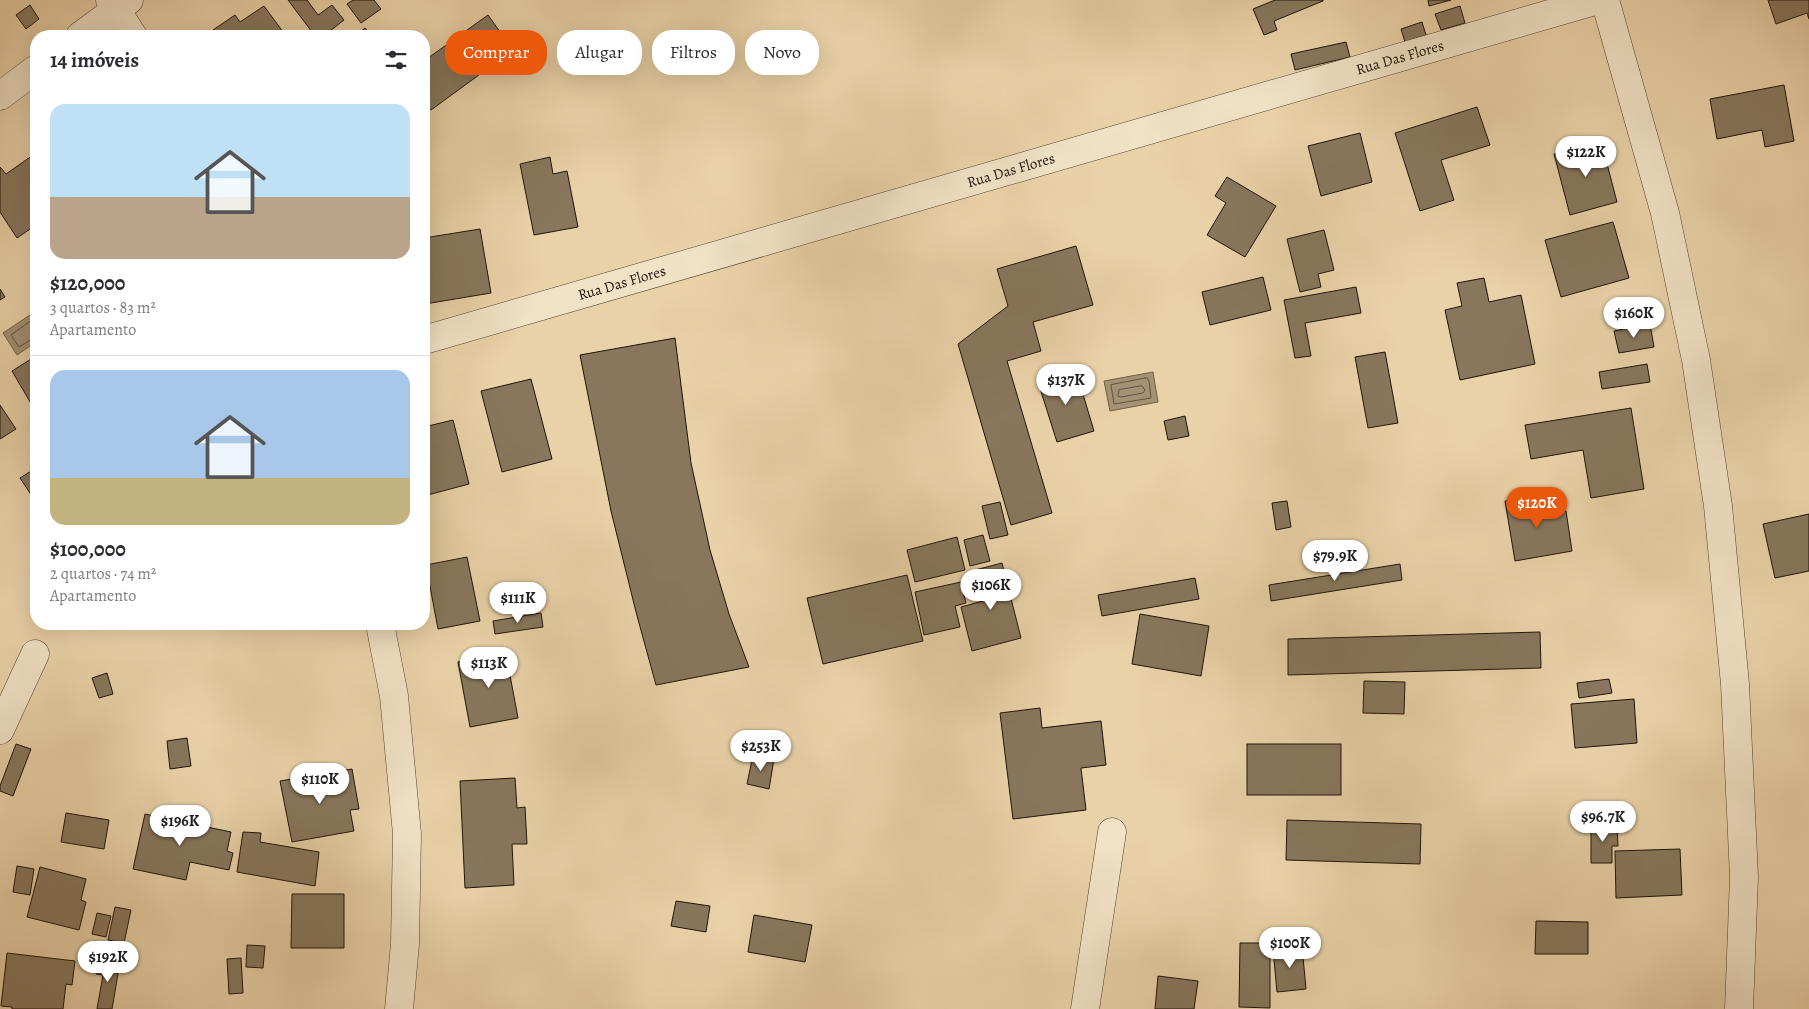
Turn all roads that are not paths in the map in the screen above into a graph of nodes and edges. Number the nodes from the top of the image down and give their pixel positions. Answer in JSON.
{"nodes":[{"id":1,"x":1598,"y":0,"type":"edge"},
{"id":2,"x":1605,"y":0,"type":"edge"},
{"id":3,"x":118,"y":3,"type":"edge"},
{"id":4,"x":87,"y":30,"type":"edge"},
{"id":5,"x":130,"y":30,"type":"edge"},
{"id":6,"x":30,"y":74,"type":"edge"},
{"id":7,"x":0,"y":96,"type":"edge"},
{"id":8,"x":430,"y":338,"type":"edge"},
{"id":9,"x":381,"y":630,"type":"edge"},
{"id":10,"x":35,"y":654,"type":"dead end"},
{"id":11,"x":0,"y":730,"type":"edge"},
{"id":12,"x":1112,"y":832,"type":"dead end"},
{"id":13,"x":399,"y":1009,"type":"edge"},
{"id":14,"x":1085,"y":1009,"type":"edge"},
{"id":15,"x":1739,"y":1009,"type":"edge"}],
"edges":[{"from":1,"to":8,"type":"street","name":"Rua Das Flores"},
{"from":2,"to":15,"type":"street"},
{"from":3,"to":4,"type":"street"},
{"from":3,"to":5,"type":"street"},
{"from":6,"to":7,"type":"street"},
{"from":9,"to":13,"type":"street"},
{"from":10,"to":11,"type":"street"},
{"from":12,"to":14,"type":"street"}]}
